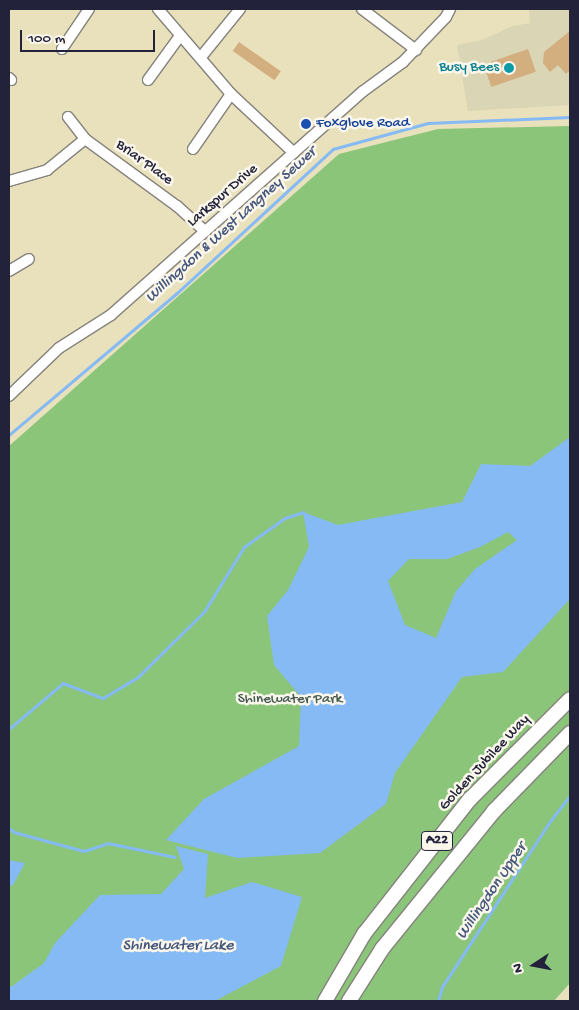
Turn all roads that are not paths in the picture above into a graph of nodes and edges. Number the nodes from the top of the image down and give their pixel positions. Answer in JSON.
{"nodes":[{"id":1,"x":89,"y":9,"type":"edge"},
{"id":2,"x":158,"y":9,"type":"edge"},
{"id":3,"x":240,"y":9,"type":"edge"},
{"id":4,"x":362,"y":9,"type":"edge"},
{"id":5,"x":450,"y":9,"type":"edge"},
{"id":6,"x":180,"y":36,"type":"junction"},
{"id":7,"x":62,"y":49,"type":"dead end"},
{"id":8,"x":416,"y":50,"type":"junction"},
{"id":9,"x":201,"y":57,"type":"junction"},
{"id":10,"x":148,"y":80,"type":"dead end"},
{"id":11,"x":231,"y":94,"type":"junction"},
{"id":12,"x":68,"y":118,"type":"dead end"},
{"id":13,"x":85,"y":139,"type":"junction"},
{"id":14,"x":193,"y":149,"type":"dead end"},
{"id":15,"x":294,"y":154,"type":"junction"},
{"id":16,"x":9,"y":181,"type":"edge"},
{"id":17,"x":205,"y":231,"type":"junction"},
{"id":18,"x":29,"y":259,"type":"dead end"},
{"id":19,"x":9,"y":271,"type":"edge"},
{"id":20,"x":9,"y":396,"type":"edge"},
{"id":21,"x":570,"y":699,"type":"edge"},
{"id":22,"x":570,"y":733,"type":"edge"},
{"id":23,"x":325,"y":1001,"type":"edge"},
{"id":24,"x":349,"y":1001,"type":"edge"}],
"edges":[{"from":1,"to":7,"type":"street"},
{"from":2,"to":6,"type":"street"},
{"from":3,"to":9,"type":"street"},
{"from":4,"to":8,"type":"street"},
{"from":5,"to":8,"type":"street","name":"Larkspur Drive"},
{"from":6,"to":9,"type":"street"},
{"from":6,"to":10,"type":"street"},
{"from":8,"to":15,"type":"street","name":"Larkspur Drive"},
{"from":9,"to":11,"type":"street"},
{"from":11,"to":14,"type":"street"},
{"from":11,"to":15,"type":"street"},
{"from":12,"to":13,"type":"street","name":"Briar Place"},
{"from":13,"to":16,"type":"street"},
{"from":13,"to":17,"type":"street","name":"Briar Place"},
{"from":15,"to":17,"type":"street","name":"Larkspur Drive"},
{"from":17,"to":20,"type":"street","name":"Larkspur Drive"},
{"from":18,"to":19,"type":"street"},
{"from":21,"to":23,"type":"highway","name":"Golden Jubilee Way","number":"A22"},
{"from":22,"to":24,"type":"highway","number":"A22"}]}
